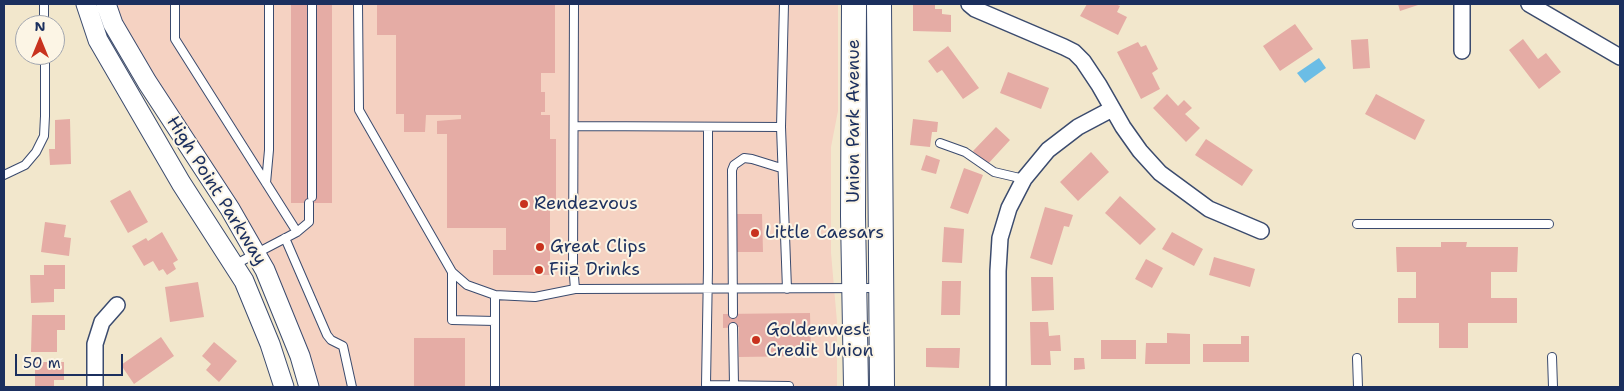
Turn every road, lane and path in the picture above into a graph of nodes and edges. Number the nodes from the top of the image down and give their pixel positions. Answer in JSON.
{"nodes":[{"id":1,"x":86,"y":4,"type":"edge"},
{"id":2,"x":106,"y":4,"type":"edge"},
{"id":3,"x":174,"y":4,"type":"edge"},
{"id":4,"x":269,"y":4,"type":"edge"},
{"id":5,"x":312,"y":4,"type":"edge"},
{"id":6,"x":358,"y":4,"type":"edge"},
{"id":7,"x":574,"y":4,"type":"edge"},
{"id":8,"x":784,"y":4,"type":"edge"},
{"id":9,"x":854,"y":4,"type":"edge"},
{"id":10,"x":879,"y":4,"type":"edge"},
{"id":11,"x":969,"y":4,"type":"edge"},
{"id":12,"x":1462,"y":4,"type":"edge"},
{"id":13,"x":1529,"y":4,"type":"edge"},
{"id":14,"x":1462,"y":51,"type":"dead end"},
{"id":15,"x":1620,"y":57,"type":"edge"},
{"id":16,"x":44,"y":65,"type":"edge"},
{"id":17,"x":1112,"y":109,"type":"junction"},
{"id":18,"x":574,"y":126,"type":"junction"},
{"id":19,"x":708,"y":127,"type":"junction"},
{"id":20,"x":781,"y":127,"type":"junction"},
{"id":21,"x":940,"y":143,"type":"dead end"},
{"id":22,"x":781,"y":168,"type":"junction"},
{"id":23,"x":4,"y":175,"type":"edge"},
{"id":24,"x":1024,"y":179,"type":"junction"},
{"id":25,"x":266,"y":183,"type":"junction"},
{"id":26,"x":1357,"y":224,"type":"dead end"},
{"id":27,"x":1549,"y":224,"type":"dead end"},
{"id":28,"x":1261,"y":231,"type":"dead end"},
{"id":29,"x":297,"y":232,"type":"junction"},
{"id":30,"x":286,"y":238,"type":"junction"},
{"id":31,"x":256,"y":252,"type":"junction"},
{"id":32,"x":234,"y":265,"type":"junction"},
{"id":33,"x":452,"y":272,"type":"junction"},
{"id":34,"x":707,"y":288,"type":"junction"},
{"id":35,"x":733,"y":288,"type":"junction"},
{"id":36,"x":854,"y":288,"type":"junction"},
{"id":37,"x":881,"y":288,"type":"junction"},
{"id":38,"x":575,"y":289,"type":"junction"},
{"id":39,"x":787,"y":289,"type":"junction"},
{"id":40,"x":495,"y":295,"type":"junction"},
{"id":41,"x":117,"y":305,"type":"dead end"},
{"id":42,"x":733,"y":314,"type":"dead end"},
{"id":43,"x":495,"y":320,"type":"junction"},
{"id":44,"x":733,"y":327,"type":"dead end"},
{"id":45,"x":1552,"y":357,"type":"dead end"},
{"id":46,"x":1357,"y":358,"type":"dead end"},
{"id":47,"x":734,"y":385,"type":"junction"},
{"id":48,"x":95,"y":387,"type":"edge"},
{"id":49,"x":284,"y":387,"type":"edge"},
{"id":50,"x":308,"y":387,"type":"edge"},
{"id":51,"x":352,"y":387,"type":"edge"},
{"id":52,"x":495,"y":387,"type":"edge"},
{"id":53,"x":789,"y":387,"type":"edge"},
{"id":54,"x":856,"y":387,"type":"edge"},
{"id":55,"x":882,"y":387,"type":"edge"},
{"id":56,"x":998,"y":387,"type":"edge"},
{"id":57,"x":1358,"y":387,"type":"edge"},
{"id":58,"x":1553,"y":387,"type":"edge"}],
"edges":[{"from":1,"to":32,"type":"street","name":"High Point Parkway"},
{"from":2,"to":31,"type":"street","name":"High Point Parkway"},
{"from":3,"to":25,"type":"lane"},
{"from":4,"to":25,"type":"lane"},
{"from":5,"to":29,"type":"lane"},
{"from":6,"to":33,"type":"lane"},
{"from":7,"to":18,"type":"lane"},
{"from":8,"to":20,"type":"lane"},
{"from":9,"to":36,"type":"main road","name":"Union Park Avenue"},
{"from":10,"to":37,"type":"main road","name":"Union Park Avenue"},
{"from":11,"to":17,"type":"street"},
{"from":12,"to":14,"type":"street"},
{"from":13,"to":15,"type":"street"},
{"from":16,"to":23,"type":"lane"},
{"from":17,"to":24,"type":"street"},
{"from":17,"to":28,"type":"street"},
{"from":18,"to":19,"type":"lane"},
{"from":18,"to":38,"type":"lane"},
{"from":19,"to":20,"type":"lane"},
{"from":19,"to":34,"type":"lane"},
{"from":20,"to":22,"type":"lane"},
{"from":21,"to":24,"type":"lane"},
{"from":22,"to":35,"type":"lane"},
{"from":22,"to":39,"type":"lane"},
{"from":24,"to":56,"type":"street"},
{"from":25,"to":29,"type":"lane"},
{"from":26,"to":27,"type":"lane"},
{"from":29,"to":30,"type":"lane"},
{"from":30,"to":31,"type":"lane"},
{"from":30,"to":51,"type":"lane"},
{"from":31,"to":32,"type":"lane"},
{"from":31,"to":50,"type":"street","name":"High Point Parkway"},
{"from":32,"to":49,"type":"street","name":"High Point Parkway"},
{"from":33,"to":40,"type":"lane"},
{"from":33,"to":43,"type":"lane"},
{"from":34,"to":35,"type":"lane"},
{"from":34,"to":38,"type":"lane"},
{"from":34,"to":47,"type":"lane"},
{"from":35,"to":39,"type":"lane"},
{"from":35,"to":42,"type":"lane"},
{"from":36,"to":37,"type":"lane"},
{"from":36,"to":39,"type":"lane"},
{"from":36,"to":54,"type":"main road","name":"Union Park Avenue"},
{"from":37,"to":55,"type":"main road","name":"Union Park Avenue"},
{"from":38,"to":40,"type":"lane"},
{"from":40,"to":43,"type":"lane"},
{"from":41,"to":48,"type":"street"},
{"from":43,"to":52,"type":"lane"},
{"from":44,"to":47,"type":"lane"},
{"from":45,"to":58,"type":"lane"},
{"from":46,"to":57,"type":"lane"},
{"from":47,"to":53,"type":"lane"}]}
